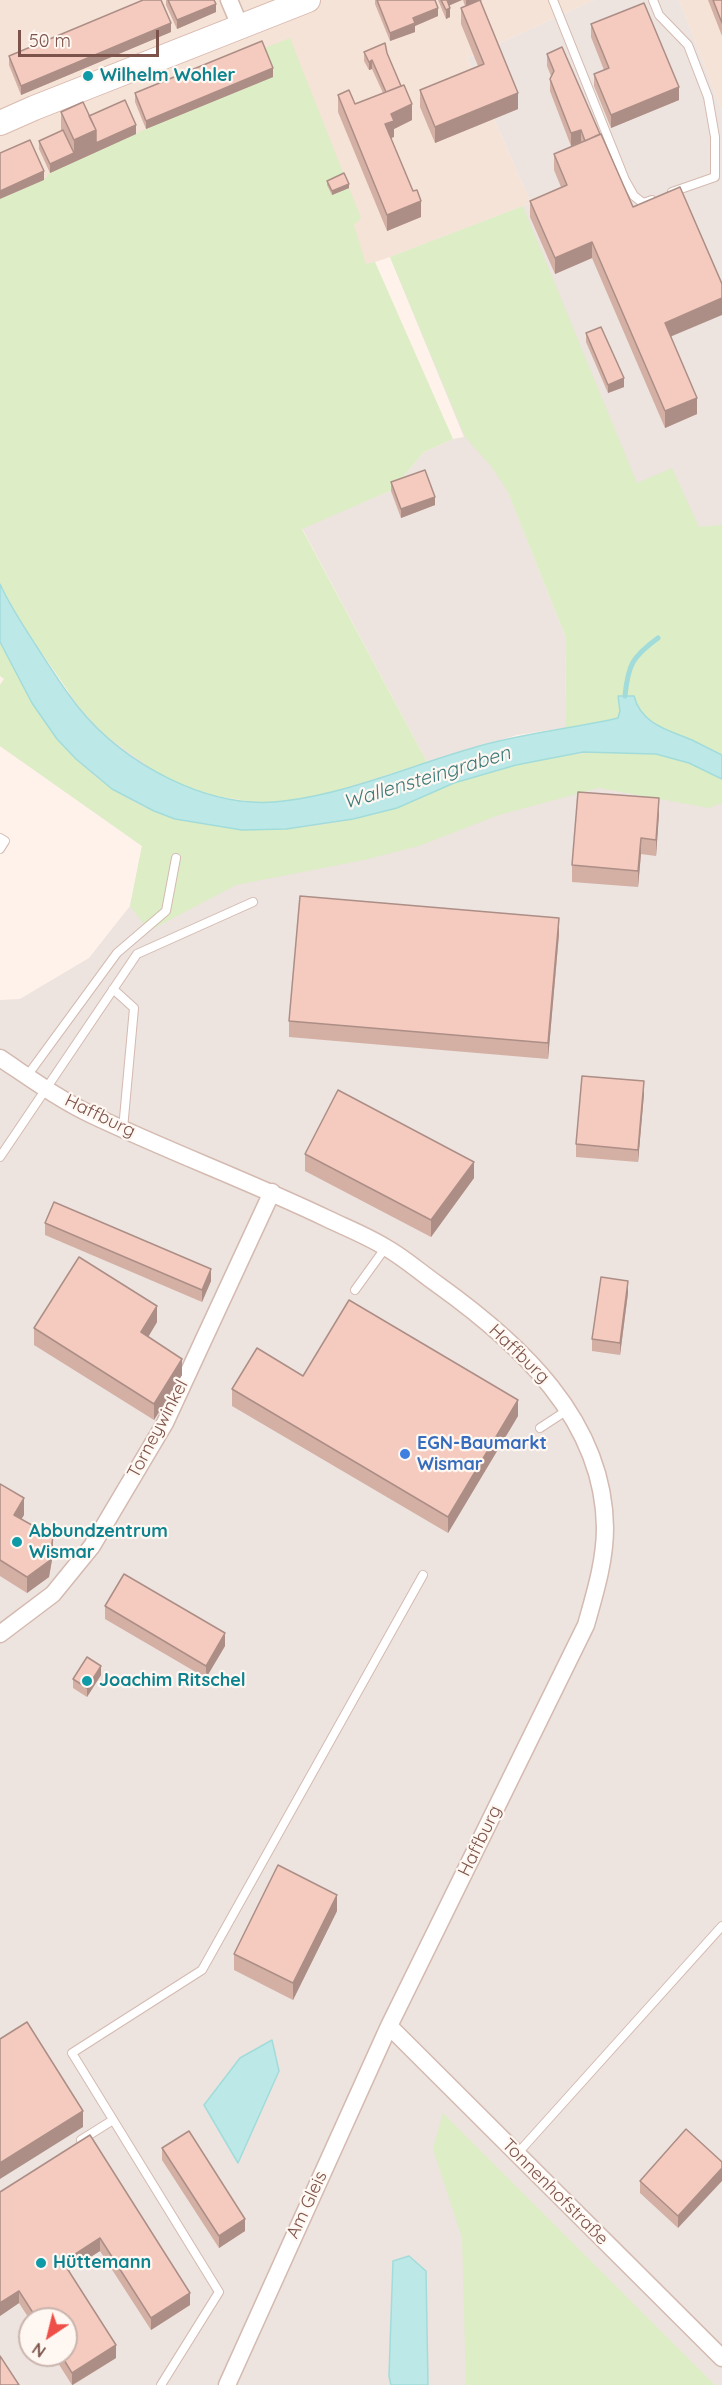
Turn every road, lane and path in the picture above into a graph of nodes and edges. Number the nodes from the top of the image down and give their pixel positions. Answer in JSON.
{"nodes":[{"id":1,"x":229,"y":0,"type":"edge"},
{"id":2,"x":308,"y":0,"type":"edge"},
{"id":3,"x":553,"y":0,"type":"edge"},
{"id":4,"x":653,"y":0,"type":"edge"},
{"id":5,"x":240,"y":26,"type":"junction"},
{"id":6,"x":1,"y":119,"type":"edge"},
{"id":7,"x":0,"y":838,"type":"edge"},
{"id":8,"x":0,"y":849,"type":"edge"},
{"id":9,"x":176,"y":858,"type":"dead end"},
{"id":10,"x":253,"y":902,"type":"dead end"},
{"id":11,"x":113,"y":989,"type":"junction"},
{"id":12,"x":0,"y":1058,"type":"edge"},
{"id":13,"x":27,"y":1076,"type":"junction"},
{"id":14,"x":46,"y":1089,"type":"junction"},
{"id":15,"x":123,"y":1129,"type":"junction"},
{"id":16,"x":0,"y":1157,"type":"edge"},
{"id":17,"x":272,"y":1192,"type":"junction"},
{"id":18,"x":386,"y":1247,"type":"junction"},
{"id":19,"x":355,"y":1290,"type":"dead end"},
{"id":20,"x":569,"y":1409,"type":"junction"},
{"id":21,"x":540,"y":1428,"type":"dead end"},
{"id":22,"x":423,"y":1575,"type":"dead end"},
{"id":23,"x":0,"y":1634,"type":"edge"},
{"id":24,"x":722,"y":1926,"type":"edge"},
{"id":25,"x":389,"y":2026,"type":"junction"},
{"id":26,"x":113,"y":2120,"type":"junction"},
{"id":27,"x":75,"y":2144,"type":"edge"},
{"id":28,"x":517,"y":2154,"type":"junction"},
{"id":29,"x":722,"y":2358,"type":"edge"},
{"id":30,"x":161,"y":2385,"type":"edge"},
{"id":31,"x":227,"y":2385,"type":"edge"}],
"edges":[{"from":1,"to":5,"type":"street"},
{"from":2,"to":5,"type":"street"},
{"from":3,"to":4,"type":"lane"},
{"from":5,"to":6,"type":"street"},
{"from":7,"to":8,"type":"lane"},
{"from":9,"to":13,"type":"lane"},
{"from":10,"to":11,"type":"lane"},
{"from":11,"to":14,"type":"lane"},
{"from":11,"to":15,"type":"lane"},
{"from":12,"to":13,"type":"street","name":"Haffburg"},
{"from":13,"to":14,"type":"street","name":"Haffburg"},
{"from":14,"to":15,"type":"street","name":"Haffburg"},
{"from":14,"to":16,"type":"lane"},
{"from":15,"to":17,"type":"street","name":"Haffburg"},
{"from":17,"to":18,"type":"street","name":"Haffburg"},
{"from":17,"to":23,"type":"street","name":"Torneywinkel"},
{"from":18,"to":19,"type":"lane"},
{"from":18,"to":20,"type":"street","name":"Haffburg"},
{"from":20,"to":21,"type":"lane"},
{"from":20,"to":25,"type":"street","name":"Haffburg"},
{"from":22,"to":26,"type":"lane"},
{"from":24,"to":28,"type":"lane"},
{"from":25,"to":28,"type":"street","name":"Tonnenhofstraße"},
{"from":25,"to":31,"type":"street","name":"Am Gleis"},
{"from":26,"to":27,"type":"lane"},
{"from":26,"to":30,"type":"lane"},
{"from":28,"to":29,"type":"street","name":"Tonnenhofstraße"}]}
